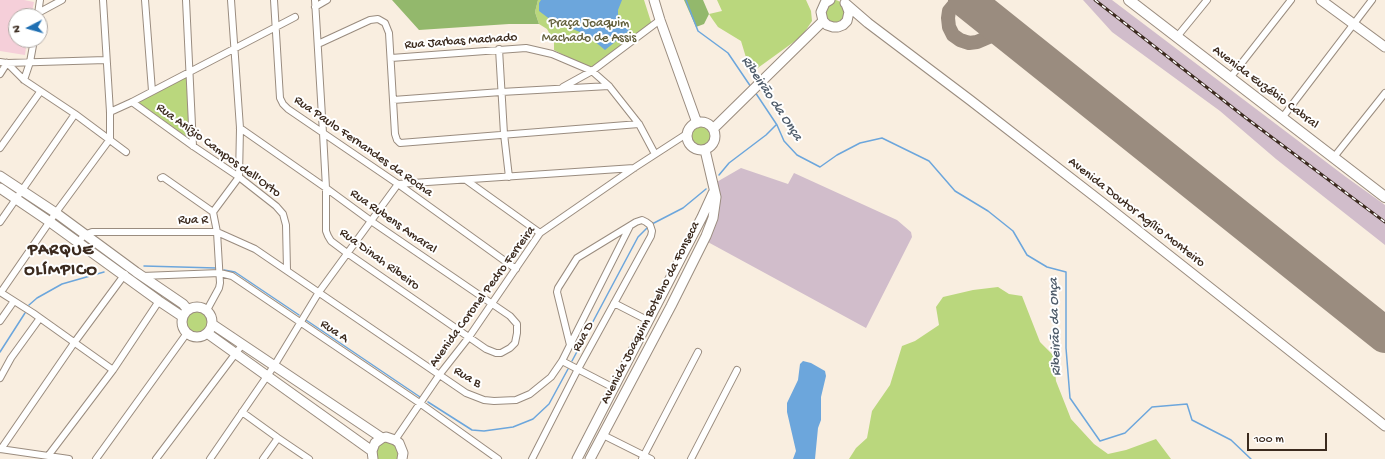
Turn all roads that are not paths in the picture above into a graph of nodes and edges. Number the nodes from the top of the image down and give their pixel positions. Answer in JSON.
{"nodes":[{"id":1,"x":62,"y":0,"type":"edge"},
{"id":2,"x":103,"y":0,"type":"edge"},
{"id":3,"x":145,"y":0,"type":"edge"},
{"id":4,"x":186,"y":0,"type":"edge"},
{"id":5,"x":231,"y":0,"type":"edge"},
{"id":6,"x":274,"y":0,"type":"edge"},
{"id":7,"x":327,"y":0,"type":"edge"},
{"id":8,"x":654,"y":0,"type":"edge"},
{"id":9,"x":830,"y":0,"type":"edge"},
{"id":10,"x":1129,"y":0,"type":"edge"},
{"id":11,"x":1207,"y":0,"type":"edge"},
{"id":12,"x":1291,"y":0,"type":"edge"},
{"id":13,"x":1321,"y":0,"type":"edge"},
{"id":14,"x":1372,"y":0,"type":"edge"},
{"id":15,"x":843,"y":2,"type":"edge"},
{"id":16,"x":315,"y":3,"type":"edge"},
{"id":17,"x":48,"y":8,"type":"edge"},
{"id":18,"x":295,"y":17,"type":"dead end"},
{"id":19,"x":660,"y":20,"type":"junction"},
{"id":20,"x":847,"y":20,"type":"junction"},
{"id":21,"x":823,"y":21,"type":"junction"},
{"id":22,"x":868,"y":23,"type":"junction"},
{"id":23,"x":1354,"y":24,"type":"junction"},
{"id":24,"x":276,"y":27,"type":"junction"},
{"id":25,"x":1176,"y":38,"type":"junction"},
{"id":26,"x":318,"y":44,"type":"junction"},
{"id":27,"x":1385,"y":47,"type":"edge"},
{"id":28,"x":33,"y":48,"type":"edge"},
{"id":29,"x":234,"y":48,"type":"junction"},
{"id":30,"x":499,"y":49,"type":"junction"},
{"id":31,"x":391,"y":58,"type":"junction"},
{"id":32,"x":106,"y":60,"type":"junction"},
{"id":33,"x":0,"y":62,"type":"edge"},
{"id":34,"x":30,"y":62,"type":"junction"},
{"id":35,"x":7,"y":63,"type":"junction"},
{"id":36,"x":592,"y":71,"type":"junction"},
{"id":37,"x":189,"y":72,"type":"junction"},
{"id":38,"x":0,"y":74,"type":"edge"},
{"id":39,"x":1230,"y":78,"type":"junction"},
{"id":40,"x":24,"y":80,"type":"junction"},
{"id":41,"x":609,"y":86,"type":"junction"},
{"id":42,"x":560,"y":88,"type":"junction"},
{"id":43,"x":152,"y":91,"type":"junction"},
{"id":44,"x":40,"y":92,"type":"junction"},
{"id":45,"x":501,"y":92,"type":"junction"},
{"id":46,"x":1385,"y":92,"type":"edge"},
{"id":47,"x":393,"y":100,"type":"junction"},
{"id":48,"x":132,"y":102,"type":"junction"},
{"id":49,"x":110,"y":112,"type":"junction"},
{"id":50,"x":75,"y":114,"type":"junction"},
{"id":51,"x":1282,"y":118,"type":"junction"},
{"id":52,"x":697,"y":123,"type":"junction"},
{"id":53,"x":639,"y":124,"type":"junction"},
{"id":54,"x":240,"y":128,"type":"junction"},
{"id":55,"x":713,"y":128,"type":"junction"},
{"id":56,"x":323,"y":133,"type":"junction"},
{"id":57,"x":688,"y":133,"type":"junction"},
{"id":58,"x":504,"y":134,"type":"junction"},
{"id":59,"x":110,"y":139,"type":"junction"},
{"id":60,"x":193,"y":146,"type":"junction"},
{"id":61,"x":0,"y":148,"type":"edge"},
{"id":62,"x":705,"y":150,"type":"junction"},
{"id":63,"x":126,"y":152,"type":"dead end"},
{"id":64,"x":655,"y":154,"type":"junction"},
{"id":65,"x":1334,"y":157,"type":"junction"},
{"id":66,"x":634,"y":168,"type":"junction"},
{"id":67,"x":0,"y":176,"type":"edge"},
{"id":68,"x":239,"y":177,"type":"junction"},
{"id":69,"x":509,"y":177,"type":"junction"},
{"id":70,"x":161,"y":178,"type":"dead end"},
{"id":71,"x":466,"y":180,"type":"junction"},
{"id":72,"x":398,"y":184,"type":"junction"},
{"id":73,"x":0,"y":188,"type":"edge"},
{"id":74,"x":326,"y":188,"type":"junction"},
{"id":75,"x":714,"y":191,"type":"junction"},
{"id":76,"x":22,"y":192,"type":"junction"},
{"id":77,"x":1385,"y":197,"type":"edge"},
{"id":78,"x":15,"y":199,"type":"junction"},
{"id":79,"x":213,"y":212,"type":"junction"},
{"id":80,"x":56,"y":213,"type":"junction"},
{"id":81,"x":371,"y":221,"type":"junction"},
{"id":82,"x":0,"y":222,"type":"edge"},
{"id":83,"x":50,"y":222,"type":"junction"},
{"id":84,"x":630,"y":226,"type":"junction"},
{"id":85,"x":217,"y":232,"type":"junction"},
{"id":86,"x":540,"y":233,"type":"junction"},
{"id":87,"x":84,"y":235,"type":"junction"},
{"id":88,"x":78,"y":243,"type":"junction"},
{"id":89,"x":346,"y":253,"type":"junction"},
{"id":90,"x":130,"y":266,"type":"junction"},
{"id":91,"x":516,"y":269,"type":"junction"},
{"id":92,"x":287,"y":270,"type":"junction"},
{"id":93,"x":220,"y":273,"type":"junction"},
{"id":94,"x":123,"y":276,"type":"junction"},
{"id":95,"x":142,"y":276,"type":"junction"},
{"id":96,"x":0,"y":292,"type":"edge"},
{"id":97,"x":319,"y":292,"type":"junction"},
{"id":98,"x":14,"y":301,"type":"junction"},
{"id":99,"x":159,"y":301,"type":"junction"},
{"id":100,"x":614,"y":303,"type":"junction"},
{"id":101,"x":492,"y":304,"type":"junction"},
{"id":102,"x":207,"y":310,"type":"junction"},
{"id":103,"x":186,"y":313,"type":"junction"},
{"id":104,"x":40,"y":318,"type":"junction"},
{"id":105,"x":649,"y":321,"type":"junction"},
{"id":106,"x":0,"y":322,"type":"edge"},
{"id":107,"x":300,"y":322,"type":"junction"},
{"id":108,"x":212,"y":324,"type":"junction"},
{"id":109,"x":187,"y":333,"type":"junction"},
{"id":110,"x":207,"y":333,"type":"junction"},
{"id":111,"x":469,"y":337,"type":"junction"},
{"id":112,"x":74,"y":343,"type":"junction"},
{"id":113,"x":515,"y":343,"type":"joint"},
{"id":114,"x":242,"y":345,"type":"junction"},
{"id":115,"x":570,"y":345,"type":"junction"},
{"id":116,"x":698,"y":352,"type":"dead end"},
{"id":117,"x":235,"y":354,"type":"junction"},
{"id":118,"x":562,"y":360,"type":"junction"},
{"id":119,"x":274,"y":366,"type":"junction"},
{"id":120,"x":578,"y":369,"type":"junction"},
{"id":121,"x":113,"y":370,"type":"junction"},
{"id":122,"x":737,"y":370,"type":"dead end"},
{"id":123,"x":440,"y":374,"type":"junction"},
{"id":124,"x":266,"y":376,"type":"junction"},
{"id":125,"x":0,"y":378,"type":"edge"},
{"id":126,"x":614,"y":388,"type":"junction"},
{"id":127,"x":420,"y":404,"type":"junction"},
{"id":128,"x":242,"y":412,"type":"junction"},
{"id":129,"x":1385,"y":426,"type":"edge"},
{"id":130,"x":603,"y":435,"type":"junction"},
{"id":131,"x":278,"y":438,"type":"junction"},
{"id":132,"x":382,"y":438,"type":"junction"},
{"id":133,"x":395,"y":440,"type":"junction"},
{"id":134,"x":1,"y":449,"type":"edge"},
{"id":135,"x":372,"y":455,"type":"edge"},
{"id":136,"x":48,"y":456,"type":"junction"},
{"id":137,"x":404,"y":457,"type":"edge"},
{"id":138,"x":643,"y":457,"type":"edge"},
{"id":139,"x":69,"y":459,"type":"edge"},
{"id":140,"x":96,"y":459,"type":"edge"},
{"id":141,"x":156,"y":459,"type":"edge"},
{"id":142,"x":210,"y":459,"type":"edge"},
{"id":143,"x":263,"y":459,"type":"edge"},
{"id":144,"x":309,"y":459,"type":"edge"},
{"id":145,"x":498,"y":459,"type":"edge"},
{"id":146,"x":532,"y":459,"type":"edge"},
{"id":147,"x":577,"y":459,"type":"edge"},
{"id":148,"x":590,"y":459,"type":"edge"},
{"id":149,"x":651,"y":459,"type":"edge"},
{"id":150,"x":691,"y":459,"type":"edge"}],
"edges":[{"from":1,"to":17,"type":"street"},
{"from":2,"to":32,"type":"street"},
{"from":3,"to":43,"type":"street"},
{"from":4,"to":37,"type":"street"},
{"from":5,"to":29,"type":"street"},
{"from":6,"to":24,"type":"street","name":"Rua Paulo Fernandes da Rocha"},
{"from":7,"to":16,"type":"street"},
{"from":8,"to":19,"type":"street"},
{"from":9,"to":21,"type":"street"},
{"from":10,"to":25,"type":"main road","name":"Avenida Euzébio Cabral"},
{"from":11,"to":25,"type":"street"},
{"from":12,"to":39,"type":"street"},
{"from":13,"to":23,"type":"street"},
{"from":14,"to":23,"type":"street"},
{"from":15,"to":20,"type":"street","name":"Avenida Doutor Agílio Monteiro"},
{"from":15,"to":22,"type":"street","name":"Avenida Doutor Agílio Monteiro"},
{"from":16,"to":26,"type":"street","name":"Rua Dinah Ribeiro"},
{"from":18,"to":24,"type":"street"},
{"from":19,"to":36,"type":"street"},
{"from":19,"to":52,"type":"street"},
{"from":20,"to":21,"type":"street","name":"Avenida Doutor Agílio Monteiro"},
{"from":20,"to":22,"type":"street","name":"Avenida Doutor Agílio Monteiro"},
{"from":21,"to":55,"type":"street"},
{"from":22,"to":129,"type":"street","name":"Avenida Doutor Agílio Monteiro"},
{"from":23,"to":27,"type":"street"},
{"from":23,"to":51,"type":"street"},
{"from":24,"to":29,"type":"street"},
{"from":24,"to":56,"type":"street","name":"Rua Paulo Fernandes da Rocha"},
{"from":25,"to":39,"type":"main road","name":"Avenida Euzébio Cabral"},
{"from":26,"to":31,"type":"street"},
{"from":26,"to":56,"type":"street","name":"Rua Dinah Ribeiro"},
{"from":28,"to":34,"type":"street"},
{"from":29,"to":37,"type":"street"},
{"from":29,"to":54,"type":"street"},
{"from":30,"to":31,"type":"street","name":"Rua Jarbas Machado"},
{"from":30,"to":36,"type":"street","name":"Rua Jarbas Machado"},
{"from":30,"to":45,"type":"street"},
{"from":31,"to":47,"type":"street"},
{"from":32,"to":34,"type":"street"},
{"from":32,"to":49,"type":"street"},
{"from":33,"to":35,"type":"street"},
{"from":34,"to":35,"type":"street"},
{"from":34,"to":40,"type":"street"},
{"from":35,"to":38,"type":"street"},
{"from":35,"to":40,"type":"street"},
{"from":36,"to":41,"type":"street","name":"Rua Jarbas Machado"},
{"from":36,"to":42,"type":"street"},
{"from":37,"to":43,"type":"street"},
{"from":37,"to":60,"type":"street"},
{"from":39,"to":51,"type":"main road","name":"Avenida Euzébio Cabral"},
{"from":40,"to":44,"type":"street"},
{"from":41,"to":42,"type":"street"},
{"from":41,"to":53,"type":"street","name":"Rua Jarbas Machado"},
{"from":42,"to":45,"type":"street"},
{"from":43,"to":48,"type":"street"},
{"from":44,"to":50,"type":"street"},
{"from":44,"to":61,"type":"street"},
{"from":45,"to":47,"type":"street"},
{"from":45,"to":58,"type":"street"},
{"from":46,"to":65,"type":"street"},
{"from":47,"to":58,"type":"street"},
{"from":48,"to":49,"type":"street"},
{"from":48,"to":60,"type":"street","name":"Rua Anízio Campos dell'Orto"},
{"from":49,"to":59,"type":"street"},
{"from":50,"to":59,"type":"street"},
{"from":50,"to":76,"type":"street"},
{"from":51,"to":65,"type":"main road","name":"Avenida Euzébio Cabral"},
{"from":52,"to":55,"type":"street"},
{"from":52,"to":57,"type":"street"},
{"from":53,"to":58,"type":"street"},
{"from":53,"to":64,"type":"street","name":"Rua Jarbas Machado"},
{"from":54,"to":68,"type":"street"},
{"from":54,"to":74,"type":"street","name":"Rua Rubens Amaral"},
{"from":55,"to":62,"type":"street"},
{"from":56,"to":72,"type":"street","name":"Rua Paulo Fernandes da Rocha"},
{"from":56,"to":74,"type":"street","name":"Rua Dinah Ribeiro"},
{"from":57,"to":62,"type":"street"},
{"from":57,"to":64,"type":"street","name":"Avenida Coronel Pedro Ferreira"},
{"from":58,"to":69,"type":"street"},
{"from":59,"to":63,"type":"street"},
{"from":59,"to":80,"type":"street"},
{"from":60,"to":68,"type":"street","name":"Rua Anízio Campos dell'Orto"},
{"from":62,"to":75,"type":"street","name":"Avenida Joaquim Botelho da Fonseca"},
{"from":64,"to":66,"type":"street","name":"Avenida Coronel Pedro Ferreira"},
{"from":65,"to":77,"type":"main road","name":"Avenida Euzébio Cabral"},
{"from":66,"to":69,"type":"street"},
{"from":66,"to":86,"type":"street","name":"Avenida Coronel Pedro Ferreira"},
{"from":67,"to":76,"type":"street"},
{"from":68,"to":79,"type":"street"},
{"from":68,"to":92,"type":"street","name":"Rua Anízio Campos dell'Orto"},
{"from":69,"to":71,"type":"street"},
{"from":70,"to":79,"type":"street"},
{"from":71,"to":72,"type":"street"},
{"from":71,"to":86,"type":"street"},
{"from":72,"to":81,"type":"street"},
{"from":72,"to":91,"type":"street","name":"Rua Paulo Fernandes da Rocha"},
{"from":73,"to":78,"type":"street"},
{"from":74,"to":81,"type":"street","name":"Rua Rubens Amaral"},
{"from":74,"to":89,"type":"street","name":"Rua Dinah Ribeiro"},
{"from":75,"to":105,"type":"street"},
{"from":75,"to":130,"type":"street","name":"Avenida Joaquim Botelho da Fonseca"},
{"from":76,"to":78,"type":"street"},
{"from":76,"to":80,"type":"street"},
{"from":78,"to":82,"type":"street"},
{"from":78,"to":83,"type":"street"},
{"from":79,"to":85,"type":"street"},
{"from":80,"to":83,"type":"street"},
{"from":80,"to":87,"type":"street"},
{"from":81,"to":89,"type":"street"},
{"from":81,"to":101,"type":"street","name":"Rua Rubens Amaral"},
{"from":83,"to":88,"type":"street"},
{"from":83,"to":96,"type":"street"},
{"from":84,"to":100,"type":"street","name":"Rua D"},
{"from":84,"to":115,"type":"street","name":"Rua B"},
{"from":84,"to":115,"type":"street"},
{"from":85,"to":87,"type":"street","name":"Rua R"},
{"from":85,"to":92,"type":"street","name":"Rua R"},
{"from":85,"to":93,"type":"street"},
{"from":86,"to":91,"type":"street","name":"Avenida Coronel Pedro Ferreira"},
{"from":87,"to":88,"type":"street"},
{"from":87,"to":90,"type":"street"},
{"from":88,"to":94,"type":"street"},
{"from":89,"to":97,"type":"street"},
{"from":89,"to":111,"type":"street","name":"Rua Dinah Ribeiro"},
{"from":90,"to":94,"type":"street"},
{"from":90,"to":95,"type":"street"},
{"from":91,"to":101,"type":"street","name":"Avenida Coronel Pedro Ferreira"},
{"from":92,"to":97,"type":"street","name":"Rua R"},
{"from":93,"to":95,"type":"street","name":"Rua A"},
{"from":93,"to":102,"type":"street"},
{"from":93,"to":107,"type":"street","name":"Rua A"},
{"from":94,"to":99,"type":"street"},
{"from":94,"to":112,"type":"street"},
{"from":95,"to":103,"type":"street"},
{"from":96,"to":98,"type":"street"},
{"from":97,"to":107,"type":"street"},
{"from":97,"to":123,"type":"street","name":"Rua B"},
{"from":98,"to":104,"type":"street"},
{"from":98,"to":106,"type":"street"},
{"from":99,"to":103,"type":"street"},
{"from":99,"to":121,"type":"street"},
{"from":100,"to":105,"type":"street"},
{"from":100,"to":120,"type":"street","name":"Rua D"},
{"from":101,"to":111,"type":"street","name":"Avenida Coronel Pedro Ferreira"},
{"from":101,"to":113,"type":"street","name":"Rua Rubens Amaral"},
{"from":102,"to":103,"type":"street"},
{"from":102,"to":108,"type":"street"},
{"from":103,"to":109,"type":"street"},
{"from":104,"to":112,"type":"street"},
{"from":104,"to":125,"type":"street"},
{"from":105,"to":126,"type":"street"},
{"from":107,"to":119,"type":"street"},
{"from":107,"to":127,"type":"street","name":"Rua A"},
{"from":108,"to":110,"type":"street"},
{"from":108,"to":114,"type":"street"},
{"from":109,"to":110,"type":"street"},
{"from":109,"to":140,"type":"street"},
{"from":110,"to":117,"type":"street"},
{"from":111,"to":113,"type":"street","name":"Rua Dinah Ribeiro"},
{"from":111,"to":123,"type":"street","name":"Avenida Coronel Pedro Ferreira"},
{"from":112,"to":121,"type":"street"},
{"from":112,"to":134,"type":"street"},
{"from":114,"to":117,"type":"street"},
{"from":114,"to":119,"type":"street"},
{"from":115,"to":118,"type":"street","name":"Rua B"},
{"from":116,"to":138,"type":"street"},
{"from":117,"to":124,"type":"street"},
{"from":117,"to":141,"type":"street"},
{"from":118,"to":120,"type":"street"},
{"from":118,"to":123,"type":"street","name":"Rua B"},
{"from":119,"to":124,"type":"street"},
{"from":119,"to":132,"type":"street"},
{"from":120,"to":126,"type":"street"},
{"from":120,"to":146,"type":"street","name":"Rua D"},
{"from":121,"to":136,"type":"street"},
{"from":122,"to":150,"type":"street"},
{"from":123,"to":127,"type":"street","name":"Avenida Coronel Pedro Ferreira"},
{"from":124,"to":128,"type":"street"},
{"from":124,"to":135,"type":"street"},
{"from":126,"to":147,"type":"street"},
{"from":127,"to":133,"type":"street","name":"Avenida Coronel Pedro Ferreira"},
{"from":127,"to":145,"type":"street","name":"Rua A"},
{"from":128,"to":131,"type":"street"},
{"from":128,"to":142,"type":"street"},
{"from":130,"to":138,"type":"street"},
{"from":130,"to":148,"type":"street","name":"Avenida Joaquim Botelho da Fonseca"},
{"from":131,"to":143,"type":"street"},
{"from":131,"to":144,"type":"street"},
{"from":132,"to":133,"type":"street"},
{"from":132,"to":135,"type":"street"},
{"from":133,"to":137,"type":"street"},
{"from":134,"to":136,"type":"street"},
{"from":136,"to":139,"type":"street"},
{"from":138,"to":149,"type":"street"}]}
